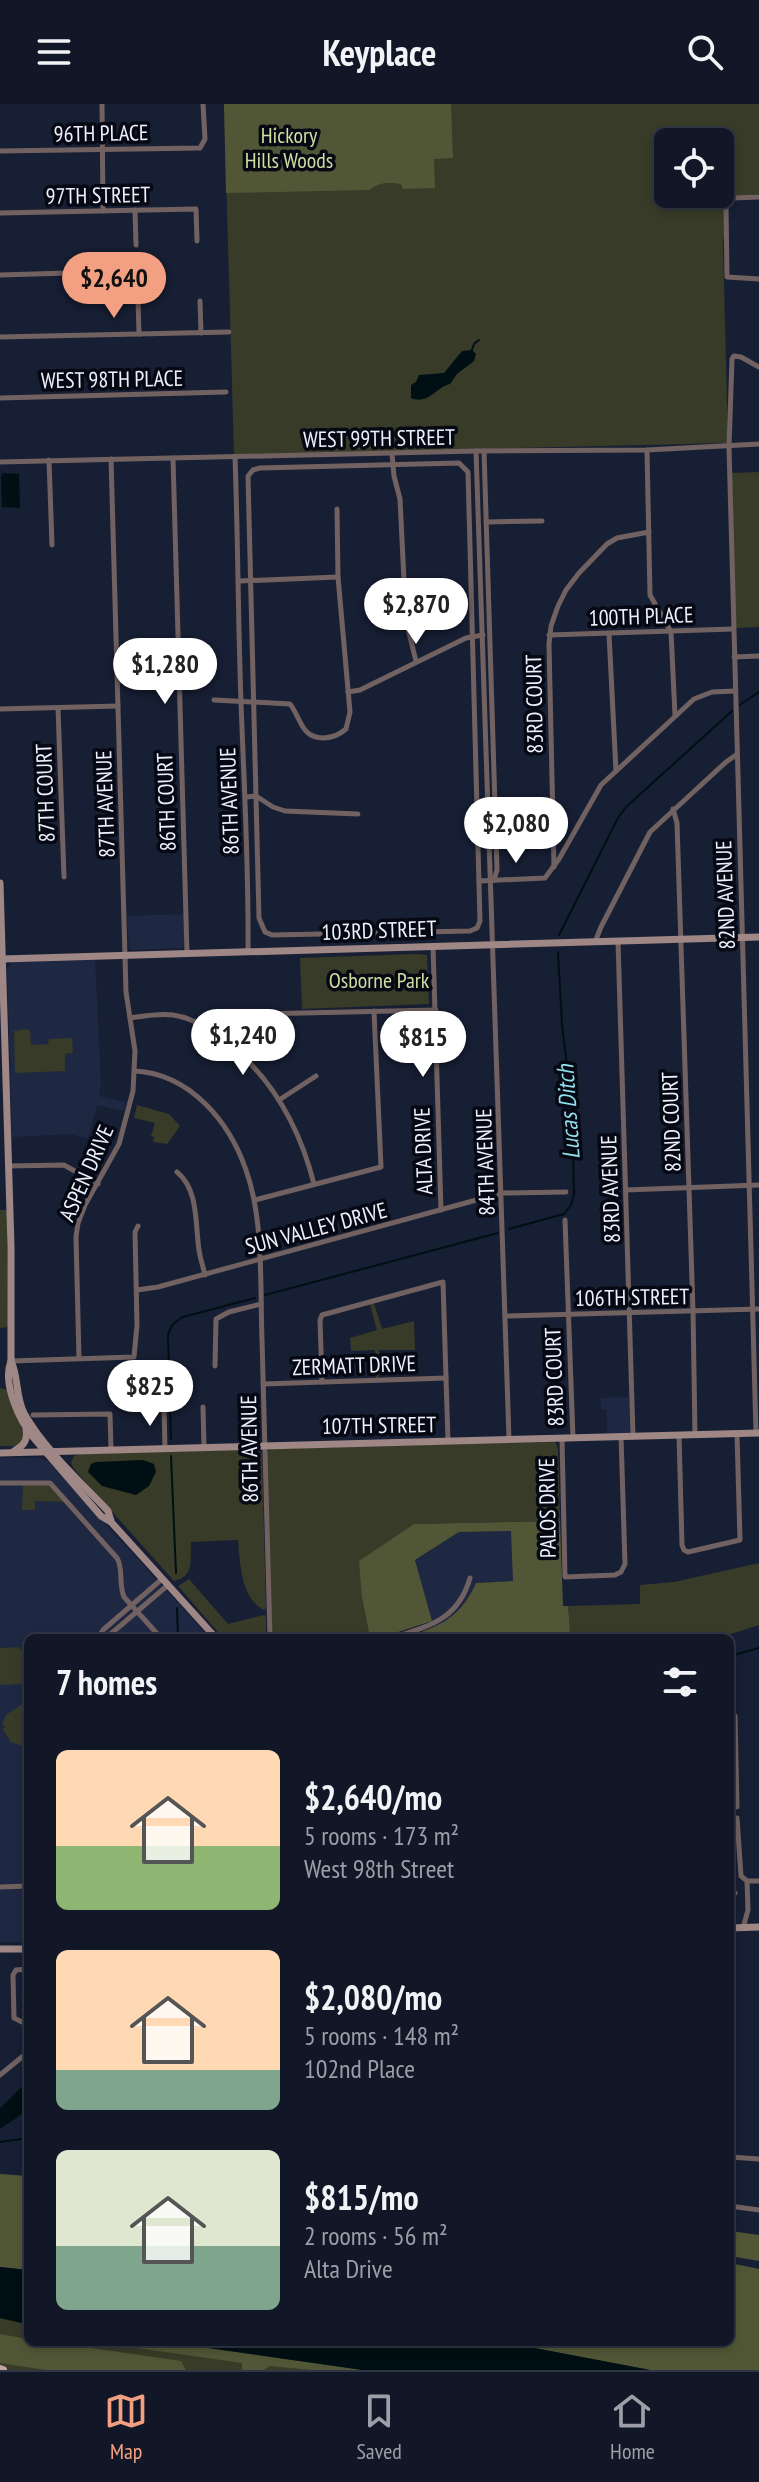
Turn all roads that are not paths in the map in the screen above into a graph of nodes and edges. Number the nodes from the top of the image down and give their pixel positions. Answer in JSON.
{"nodes":[{"id":1,"x":102,"y":104,"type":"edge"},
{"id":2,"x":203,"y":104,"type":"edge"},
{"id":3,"x":102,"y":149,"type":"junction"},
{"id":4,"x":0,"y":151,"type":"edge"},
{"id":5,"x":759,"y":197,"type":"edge"},
{"id":6,"x":135,"y":210,"type":"junction"},
{"id":7,"x":103,"y":211,"type":"junction"},
{"id":8,"x":0,"y":213,"type":"edge"},
{"id":9,"x":197,"y":241,"type":"dead end"},
{"id":10,"x":136,"y":245,"type":"dead end"},
{"id":11,"x":69,"y":273,"type":"dead end"},
{"id":12,"x":0,"y":275,"type":"edge"},
{"id":13,"x":759,"y":279,"type":"edge"},
{"id":14,"x":138,"y":299,"type":"dead end"},
{"id":15,"x":200,"y":301,"type":"dead end"},
{"id":16,"x":229,"y":332,"type":"dead end"},
{"id":17,"x":201,"y":333,"type":"junction"},
{"id":18,"x":139,"y":334,"type":"junction"},
{"id":19,"x":0,"y":337,"type":"edge"},
{"id":20,"x":759,"y":367,"type":"edge"},
{"id":21,"x":226,"y":392,"type":"dead end"},
{"id":22,"x":0,"y":398,"type":"edge"},
{"id":23,"x":759,"y":444,"type":"edge"},
{"id":24,"x":729,"y":447,"type":"junction"},
{"id":25,"x":647,"y":450,"type":"junction"},
{"id":26,"x":476,"y":451,"type":"junction"},
{"id":27,"x":484,"y":451,"type":"junction"},
{"id":28,"x":392,"y":454,"type":"junction"},
{"id":29,"x":235,"y":457,"type":"junction"},
{"id":30,"x":173,"y":458,"type":"junction"},
{"id":31,"x":111,"y":459,"type":"junction"},
{"id":32,"x":49,"y":460,"type":"junction"},
{"id":33,"x":0,"y":462,"type":"edge"},
{"id":34,"x":392,"y":465,"type":"junction"},
{"id":35,"x":477,"y":491,"type":"junction"},
{"id":36,"x":469,"y":492,"type":"junction"},
{"id":37,"x":337,"y":509,"type":"dead end"},
{"id":38,"x":542,"y":521,"type":"dead end"},
{"id":39,"x":486,"y":522,"type":"junction"},
{"id":40,"x":649,"y":532,"type":"junction"},
{"id":41,"x":52,"y":545,"type":"dead end"},
{"id":42,"x":338,"y":577,"type":"junction"},
{"id":43,"x":251,"y":580,"type":"junction"},
{"id":44,"x":240,"y":581,"type":"junction"},
{"id":45,"x":733,"y":629,"type":"junction"},
{"id":46,"x":671,"y":632,"type":"junction"},
{"id":47,"x":609,"y":634,"type":"junction"},
{"id":48,"x":485,"y":635,"type":"junction"},
{"id":49,"x":549,"y":635,"type":"junction"},
{"id":50,"x":472,"y":636,"type":"junction"},
{"id":51,"x":759,"y":656,"type":"edge"},
{"id":52,"x":734,"y":657,"type":"junction"},
{"id":53,"x":416,"y":661,"type":"junction"},
{"id":54,"x":735,"y":691,"type":"junction"},
{"id":55,"x":348,"y":692,"type":"junction"},
{"id":56,"x":214,"y":700,"type":"dead end"},
{"id":57,"x":241,"y":700,"type":"junction"},
{"id":58,"x":254,"y":703,"type":"junction"},
{"id":59,"x":118,"y":706,"type":"junction"},
{"id":60,"x":58,"y":708,"type":"junction"},
{"id":61,"x":0,"y":709,"type":"edge"},
{"id":62,"x":675,"y":716,"type":"junction"},
{"id":63,"x":736,"y":755,"type":"junction"},
{"id":64,"x":616,"y":771,"type":"junction"},
{"id":65,"x":256,"y":796,"type":"junction"},
{"id":66,"x":246,"y":797,"type":"junction"},
{"id":67,"x":673,"y":809,"type":"junction"},
{"id":68,"x":358,"y":814,"type":"dead end"},
{"id":69,"x":554,"y":867,"type":"junction"},
{"id":70,"x":64,"y":877,"type":"dead end"},
{"id":71,"x":491,"y":880,"type":"junction"},
{"id":72,"x":479,"y":881,"type":"junction"},
{"id":73,"x":0,"y":883,"type":"edge"},
{"id":74,"x":0,"y":896,"type":"edge"},
{"id":75,"x":249,"y":918,"type":"junction"},
{"id":76,"x":259,"y":918,"type":"junction"},
{"id":77,"x":759,"y":937,"type":"edge"},
{"id":78,"x":743,"y":938,"type":"junction"},
{"id":79,"x":680,"y":939,"type":"junction"},
{"id":80,"x":618,"y":941,"type":"junction"},
{"id":81,"x":595,"y":942,"type":"junction"},
{"id":82,"x":494,"y":945,"type":"junction"},
{"id":83,"x":433,"y":946,"type":"junction"},
{"id":84,"x":248,"y":952,"type":"junction"},
{"id":85,"x":187,"y":953,"type":"junction"},
{"id":86,"x":125,"y":955,"type":"junction"},
{"id":87,"x":1,"y":959,"type":"edge"},
{"id":88,"x":436,"y":1010,"type":"junction"},
{"id":89,"x":374,"y":1011,"type":"junction"},
{"id":90,"x":130,"y":1018,"type":"junction"},
{"id":91,"x":2,"y":1019,"type":"edge"},
{"id":92,"x":226,"y":1042,"type":"junction"},
{"id":93,"x":135,"y":1071,"type":"junction"},
{"id":94,"x":316,"y":1076,"type":"dead end"},
{"id":95,"x":3,"y":1079,"type":"edge"},
{"id":96,"x":279,"y":1100,"type":"junction"},
{"id":97,"x":8,"y":1166,"type":"junction"},
{"id":98,"x":177,"y":1172,"type":"dead end"},
{"id":99,"x":98,"y":1184,"type":"junction"},
{"id":100,"x":314,"y":1184,"type":"junction"},
{"id":101,"x":749,"y":1185,"type":"junction"},
{"id":102,"x":759,"y":1185,"type":"edge"},
{"id":103,"x":689,"y":1188,"type":"junction"},
{"id":104,"x":626,"y":1190,"type":"junction"},
{"id":105,"x":566,"y":1192,"type":"dead end"},
{"id":106,"x":502,"y":1193,"type":"junction"},
{"id":107,"x":255,"y":1200,"type":"junction"},
{"id":108,"x":441,"y":1210,"type":"junction"},
{"id":109,"x":565,"y":1220,"type":"dead end"},
{"id":110,"x":138,"y":1226,"type":"dead end"},
{"id":111,"x":259,"y":1260,"type":"junction"},
{"id":112,"x":205,"y":1275,"type":"junction"},
{"id":113,"x":137,"y":1290,"type":"junction"},
{"id":114,"x":261,"y":1304,"type":"junction"},
{"id":115,"x":756,"y":1310,"type":"edge"},
{"id":116,"x":693,"y":1311,"type":"junction"},
{"id":117,"x":629,"y":1313,"type":"junction"},
{"id":118,"x":567,"y":1314,"type":"junction"},
{"id":119,"x":505,"y":1316,"type":"junction"},
{"id":120,"x":79,"y":1358,"type":"junction"},
{"id":121,"x":11,"y":1361,"type":"junction"},
{"id":122,"x":215,"y":1366,"type":"dead end"},
{"id":123,"x":446,"y":1378,"type":"junction"},
{"id":124,"x":322,"y":1382,"type":"junction"},
{"id":125,"x":263,"y":1384,"type":"junction"},
{"id":126,"x":164,"y":1407,"type":"dead end"},
{"id":127,"x":203,"y":1407,"type":"dead end"},
{"id":128,"x":33,"y":1415,"type":"dead end"},
{"id":129,"x":26,"y":1428,"type":"junction"},
{"id":130,"x":758,"y":1433,"type":"edge"},
{"id":131,"x":737,"y":1434,"type":"junction"},
{"id":132,"x":679,"y":1435,"type":"junction"},
{"id":133,"x":695,"y":1435,"type":"junction"},
{"id":134,"x":621,"y":1436,"type":"junction"},
{"id":135,"x":633,"y":1436,"type":"junction"},
{"id":136,"x":562,"y":1438,"type":"junction"},
{"id":137,"x":573,"y":1438,"type":"junction"},
{"id":138,"x":509,"y":1439,"type":"junction"},
{"id":139,"x":448,"y":1441,"type":"junction"},
{"id":140,"x":264,"y":1445,"type":"junction"},
{"id":141,"x":204,"y":1448,"type":"junction"},
{"id":142,"x":111,"y":1449,"type":"junction"},
{"id":143,"x":165,"y":1449,"type":"junction"},
{"id":144,"x":85,"y":1450,"type":"junction"},
{"id":145,"x":49,"y":1451,"type":"junction"},
{"id":146,"x":0,"y":1453,"type":"edge"},
{"id":147,"x":11,"y":1453,"type":"junction"},
{"id":148,"x":74,"y":1475,"type":"junction"},
{"id":149,"x":0,"y":1483,"type":"edge"},
{"id":150,"x":111,"y":1522,"type":"junction"},
{"id":151,"x":470,"y":1578,"type":"dead end"},
{"id":152,"x":166,"y":1581,"type":"junction"},
{"id":153,"x":132,"y":1605,"type":"junction"},
{"id":154,"x":137,"y":1611,"type":"junction"},
{"id":155,"x":104,"y":1634,"type":"edge"},
{"id":156,"x":107,"y":1634,"type":"edge"},
{"id":157,"x":157,"y":1634,"type":"edge"},
{"id":158,"x":212,"y":1634,"type":"edge"},
{"id":159,"x":270,"y":1634,"type":"edge"},
{"id":160,"x":404,"y":1634,"type":"edge"},
{"id":161,"x":734,"y":1762,"type":"edge"},
{"id":162,"x":736,"y":1807,"type":"edge"},
{"id":163,"x":737,"y":1818,"type":"dead end"},
{"id":164,"x":747,"y":1881,"type":"junction"},
{"id":165,"x":759,"y":1881,"type":"edge"},
{"id":166,"x":24,"y":1886,"type":"edge"},
{"id":167,"x":0,"y":1887,"type":"edge"},
{"id":168,"x":759,"y":1927,"type":"edge"},
{"id":169,"x":734,"y":1928,"type":"edge"},
{"id":170,"x":743,"y":1928,"type":"junction"},
{"id":171,"x":0,"y":1949,"type":"edge"},
{"id":172,"x":24,"y":1949,"type":"edge"},
{"id":173,"x":24,"y":1969,"type":"edge"},
{"id":174,"x":24,"y":2020,"type":"edge"},
{"id":175,"x":24,"y":2057,"type":"edge"},
{"id":176,"x":0,"y":2075,"type":"edge"},
{"id":177,"x":734,"y":2157,"type":"edge"},
{"id":178,"x":759,"y":2159,"type":"edge"},
{"id":179,"x":734,"y":2207,"type":"edge"},
{"id":180,"x":759,"y":2210,"type":"edge"}],
"edges":[{"from":1,"to":3,"type":"street"},
{"from":2,"to":3,"type":"street","name":"96TH PLACE"},
{"from":3,"to":4,"type":"street","name":"96TH PLACE"},
{"from":3,"to":7,"type":"street"},
{"from":5,"to":13,"type":"street"},
{"from":6,"to":7,"type":"street","name":"97TH STREET"},
{"from":6,"to":9,"type":"street","name":"97TH STREET"},
{"from":6,"to":10,"type":"street"},
{"from":7,"to":8,"type":"street","name":"97TH STREET"},
{"from":11,"to":12,"type":"street"},
{"from":14,"to":18,"type":"street"},
{"from":15,"to":17,"type":"street"},
{"from":16,"to":17,"type":"street"},
{"from":17,"to":18,"type":"street"},
{"from":18,"to":19,"type":"street"},
{"from":20,"to":24,"type":"street","name":"82ND AVENUE"},
{"from":21,"to":22,"type":"street","name":"WEST 98TH PLACE"},
{"from":23,"to":24,"type":"street","name":"WEST 99TH STREET"},
{"from":24,"to":25,"type":"street","name":"WEST 99TH STREET"},
{"from":24,"to":45,"type":"street","name":"82ND AVENUE"},
{"from":25,"to":27,"type":"street","name":"WEST 99TH STREET"},
{"from":25,"to":40,"type":"street"},
{"from":26,"to":27,"type":"street","name":"WEST 99TH STREET"},
{"from":26,"to":28,"type":"street","name":"WEST 99TH STREET"},
{"from":26,"to":35,"type":"street","name":"84TH AVENUE"},
{"from":27,"to":39,"type":"street","name":"84TH AVENUE"},
{"from":28,"to":29,"type":"street","name":"WEST 99TH STREET"},
{"from":28,"to":34,"type":"street"},
{"from":29,"to":30,"type":"street","name":"WEST 99TH STREET"},
{"from":29,"to":44,"type":"street","name":"86TH AVENUE"},
{"from":30,"to":31,"type":"street","name":"WEST 99TH STREET"},
{"from":30,"to":85,"type":"street","name":"86TH COURT"},
{"from":31,"to":32,"type":"street","name":"WEST 99TH STREET"},
{"from":31,"to":59,"type":"street","name":"87TH AVENUE"},
{"from":32,"to":33,"type":"street","name":"WEST 99TH STREET"},
{"from":32,"to":41,"type":"street"},
{"from":34,"to":36,"type":"street"},
{"from":34,"to":43,"type":"street"},
{"from":34,"to":53,"type":"street"},
{"from":35,"to":36,"type":"street"},
{"from":35,"to":48,"type":"street","name":"84TH AVENUE"},
{"from":36,"to":50,"type":"street"},
{"from":37,"to":42,"type":"street"},
{"from":38,"to":39,"type":"street"},
{"from":39,"to":48,"type":"street","name":"84TH AVENUE"},
{"from":40,"to":46,"type":"street"},
{"from":40,"to":49,"type":"street"},
{"from":42,"to":43,"type":"street"},
{"from":42,"to":55,"type":"street"},
{"from":43,"to":44,"type":"street"},
{"from":43,"to":58,"type":"street"},
{"from":44,"to":57,"type":"street","name":"86TH AVENUE"},
{"from":45,"to":46,"type":"street","name":"100TH PLACE"},
{"from":45,"to":52,"type":"street","name":"82ND AVENUE"},
{"from":46,"to":47,"type":"street","name":"100TH PLACE"},
{"from":46,"to":62,"type":"street"},
{"from":47,"to":49,"type":"street","name":"100TH PLACE"},
{"from":47,"to":64,"type":"street"},
{"from":48,"to":50,"type":"street"},
{"from":48,"to":71,"type":"street","name":"84TH AVENUE"},
{"from":49,"to":69,"type":"street","name":"83RD COURT"},
{"from":50,"to":53,"type":"street"},
{"from":50,"to":72,"type":"street"},
{"from":51,"to":52,"type":"street"},
{"from":52,"to":54,"type":"street","name":"82ND AVENUE"},
{"from":53,"to":55,"type":"street"},
{"from":54,"to":62,"type":"street"},
{"from":54,"to":63,"type":"street","name":"82ND AVENUE"},
{"from":55,"to":58,"type":"street"},
{"from":56,"to":57,"type":"street"},
{"from":57,"to":58,"type":"street"},
{"from":57,"to":66,"type":"street","name":"86TH AVENUE"},
{"from":58,"to":65,"type":"street"},
{"from":59,"to":60,"type":"street"},
{"from":59,"to":86,"type":"street","name":"87TH AVENUE"},
{"from":60,"to":61,"type":"street"},
{"from":60,"to":70,"type":"street","name":"87TH COURT"},
{"from":62,"to":64,"type":"street"},
{"from":63,"to":67,"type":"street"},
{"from":63,"to":78,"type":"street","name":"82ND AVENUE"},
{"from":64,"to":69,"type":"street"},
{"from":65,"to":66,"type":"street"},
{"from":65,"to":68,"type":"street"},
{"from":65,"to":76,"type":"street"},
{"from":66,"to":75,"type":"street","name":"86TH AVENUE"},
{"from":67,"to":79,"type":"street","name":"82ND COURT"},
{"from":67,"to":81,"type":"street"},
{"from":69,"to":71,"type":"street"},
{"from":71,"to":72,"type":"street"},
{"from":71,"to":82,"type":"street","name":"84TH AVENUE"},
{"from":72,"to":76,"type":"street"},
{"from":73,"to":74,"type":"street"},
{"from":74,"to":87,"type":"street"},
{"from":75,"to":76,"type":"street"},
{"from":75,"to":84,"type":"street","name":"86TH AVENUE"},
{"from":77,"to":78,"type":"street","name":"103RD STREET"},
{"from":78,"to":79,"type":"street","name":"103RD STREET"},
{"from":78,"to":101,"type":"street","name":"82ND AVENUE"},
{"from":79,"to":80,"type":"street","name":"103RD STREET"},
{"from":79,"to":103,"type":"street","name":"82ND COURT"},
{"from":80,"to":81,"type":"street","name":"103RD STREET"},
{"from":80,"to":104,"type":"street","name":"83RD AVENUE"},
{"from":81,"to":82,"type":"street","name":"103RD STREET"},
{"from":82,"to":83,"type":"street","name":"103RD STREET"},
{"from":82,"to":106,"type":"street","name":"84TH AVENUE"},
{"from":83,"to":84,"type":"street","name":"103RD STREET"},
{"from":83,"to":88,"type":"street","name":"ALTA DRIVE"},
{"from":84,"to":85,"type":"street","name":"103RD STREET"},
{"from":85,"to":86,"type":"street","name":"103RD STREET"},
{"from":86,"to":87,"type":"street","name":"103RD STREET"},
{"from":86,"to":90,"type":"street","name":"ASPEN DRIVE"},
{"from":87,"to":91,"type":"street"},
{"from":88,"to":89,"type":"street"},
{"from":88,"to":108,"type":"street","name":"ALTA DRIVE"},
{"from":89,"to":92,"type":"street"},
{"from":89,"to":100,"type":"street"},
{"from":90,"to":92,"type":"street"},
{"from":90,"to":93,"type":"street","name":"ASPEN DRIVE"},
{"from":91,"to":95,"type":"street"},
{"from":92,"to":96,"type":"street"},
{"from":93,"to":99,"type":"street","name":"ASPEN DRIVE"},
{"from":93,"to":107,"type":"street","name":"86TH AVENUE"},
{"from":94,"to":96,"type":"street"},
{"from":95,"to":97,"type":"street"},
{"from":96,"to":100,"type":"street"},
{"from":97,"to":99,"type":"street"},
{"from":97,"to":121,"type":"street"},
{"from":98,"to":112,"type":"street"},
{"from":99,"to":120,"type":"street","name":"ASPEN DRIVE"},
{"from":100,"to":107,"type":"street"},
{"from":101,"to":102,"type":"street"},
{"from":101,"to":103,"type":"street"},
{"from":101,"to":115,"type":"street","name":"82ND AVENUE"},
{"from":103,"to":104,"type":"street"},
{"from":103,"to":116,"type":"street","name":"82ND COURT"},
{"from":104,"to":117,"type":"street","name":"83RD AVENUE"},
{"from":105,"to":106,"type":"street","name":"SUN VALLEY DRIVE"},
{"from":106,"to":108,"type":"street","name":"SUN VALLEY DRIVE"},
{"from":106,"to":119,"type":"street","name":"84TH AVENUE"},
{"from":107,"to":111,"type":"street","name":"86TH AVENUE"},
{"from":108,"to":111,"type":"street","name":"SUN VALLEY DRIVE"},
{"from":109,"to":118,"type":"street","name":"83RD COURT"},
{"from":110,"to":113,"type":"street"},
{"from":111,"to":112,"type":"street","name":"SUN VALLEY DRIVE"},
{"from":111,"to":114,"type":"street","name":"86TH AVENUE"},
{"from":112,"to":113,"type":"street","name":"SUN VALLEY DRIVE"},
{"from":113,"to":120,"type":"street"},
{"from":114,"to":122,"type":"street"},
{"from":114,"to":125,"type":"street","name":"86TH AVENUE"},
{"from":115,"to":116,"type":"street","name":"106TH STREET"},
{"from":115,"to":130,"type":"street","name":"82ND AVENUE"},
{"from":116,"to":117,"type":"street","name":"106TH STREET"},
{"from":116,"to":133,"type":"street","name":"82ND COURT"},
{"from":117,"to":118,"type":"street","name":"106TH STREET"},
{"from":117,"to":135,"type":"street","name":"83RD AVENUE"},
{"from":118,"to":119,"type":"street","name":"106TH STREET"},
{"from":118,"to":137,"type":"street","name":"83RD COURT"},
{"from":119,"to":138,"type":"street","name":"84TH AVENUE"},
{"from":120,"to":121,"type":"street"},
{"from":121,"to":129,"type":"street"},
{"from":121,"to":145,"type":"street"},
{"from":123,"to":124,"type":"street","name":"ZERMATT DRIVE"},
{"from":123,"to":124,"type":"street"},
{"from":123,"to":139,"type":"street"},
{"from":124,"to":125,"type":"street","name":"ZERMATT DRIVE"},
{"from":125,"to":140,"type":"street","name":"86TH AVENUE"},
{"from":126,"to":143,"type":"street"},
{"from":127,"to":141,"type":"street"},
{"from":128,"to":142,"type":"street"},
{"from":129,"to":145,"type":"street"},
{"from":129,"to":147,"type":"street"},
{"from":130,"to":131,"type":"street","name":"107TH STREET"},
{"from":131,"to":132,"type":"street"},
{"from":131,"to":133,"type":"street","name":"107TH STREET"},
{"from":132,"to":133,"type":"street","name":"107TH STREET"},
{"from":132,"to":135,"type":"street","name":"107TH STREET"},
{"from":134,"to":135,"type":"street","name":"107TH STREET"},
{"from":134,"to":136,"type":"street","name":"PALOS DRIVE"},
{"from":134,"to":137,"type":"street","name":"107TH STREET"},
{"from":136,"to":137,"type":"street","name":"107TH STREET"},
{"from":136,"to":138,"type":"street","name":"107TH STREET"},
{"from":138,"to":139,"type":"street","name":"107TH STREET"},
{"from":139,"to":140,"type":"street","name":"107TH STREET"},
{"from":140,"to":141,"type":"street","name":"107TH STREET"},
{"from":140,"to":159,"type":"street","name":"86TH AVENUE"},
{"from":141,"to":143,"type":"street","name":"107TH STREET"},
{"from":142,"to":143,"type":"street","name":"107TH STREET"},
{"from":142,"to":144,"type":"street","name":"107TH STREET"},
{"from":144,"to":145,"type":"street","name":"107TH STREET"},
{"from":144,"to":148,"type":"street"},
{"from":145,"to":147,"type":"street","name":"107TH STREET"},
{"from":145,"to":148,"type":"street"},
{"from":145,"to":150,"type":"street"},
{"from":146,"to":147,"type":"street","name":"107TH STREET"},
{"from":148,"to":150,"type":"street"},
{"from":149,"to":153,"type":"street"},
{"from":150,"to":152,"type":"street"},
{"from":151,"to":160,"type":"street"},
{"from":152,"to":153,"type":"street"},
{"from":152,"to":154,"type":"street"},
{"from":152,"to":158,"type":"street"},
{"from":153,"to":154,"type":"street"},
{"from":153,"to":155,"type":"street"},
{"from":154,"to":156,"type":"street"},
{"from":154,"to":157,"type":"street"},
{"from":161,"to":162,"type":"street"},
{"from":163,"to":164,"type":"street"},
{"from":164,"to":165,"type":"street"},
{"from":164,"to":170,"type":"street"},
{"from":166,"to":167,"type":"street"},
{"from":168,"to":170,"type":"street"},
{"from":169,"to":170,"type":"street"},
{"from":171,"to":172,"type":"street"},
{"from":173,"to":174,"type":"street"},
{"from":175,"to":176,"type":"street"},
{"from":177,"to":178,"type":"street"},
{"from":179,"to":180,"type":"street"}]}
